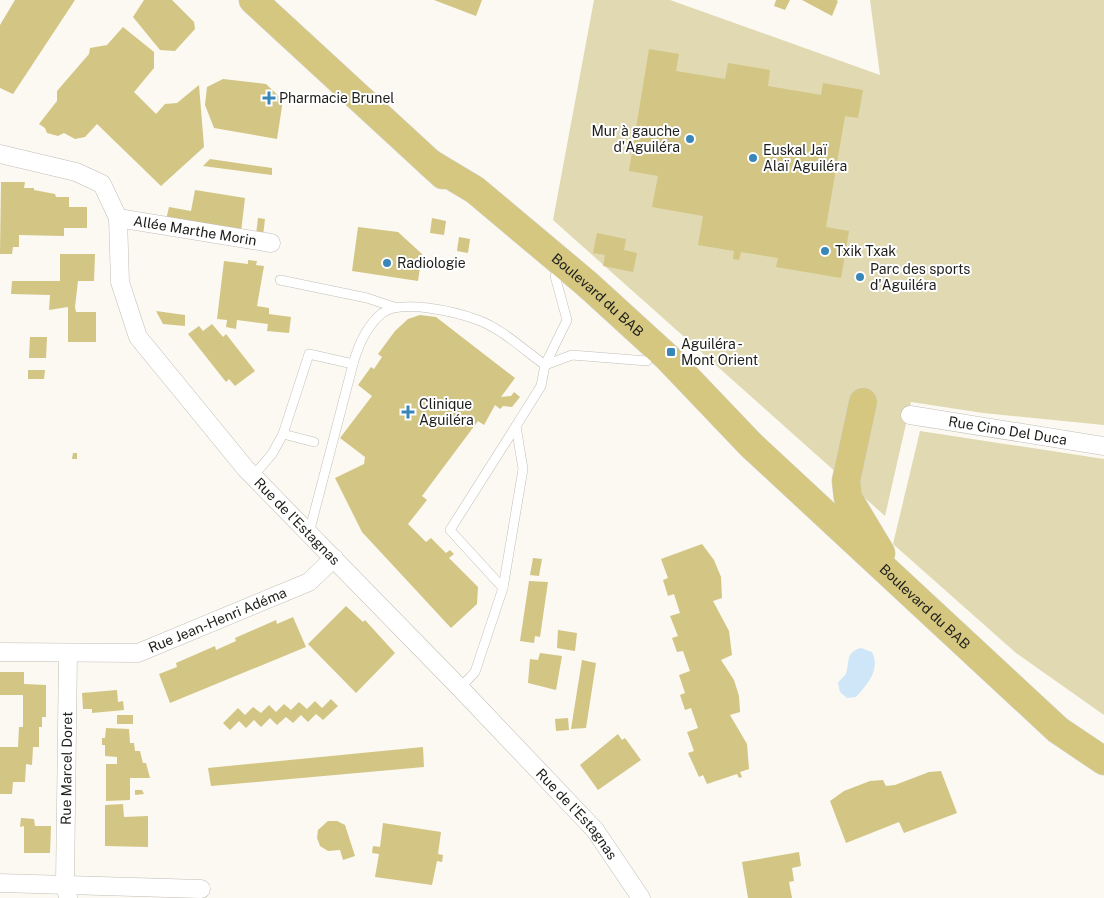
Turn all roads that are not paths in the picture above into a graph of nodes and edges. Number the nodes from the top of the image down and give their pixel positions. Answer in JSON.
{"nodes":[{"id":1,"x":253,"y":0,"type":"edge"},
{"id":2,"x":0,"y":154,"type":"edge"},
{"id":3,"x":430,"y":163,"type":"junction"},
{"id":4,"x":118,"y":218,"type":"junction"},
{"id":5,"x":271,"y":243,"type":"dead end"},
{"id":6,"x":555,"y":276,"type":"junction"},
{"id":7,"x":280,"y":280,"type":"dead end"},
{"id":8,"x":394,"y":307,"type":"junction"},
{"id":9,"x":647,"y":361,"type":"junction"},
{"id":10,"x":353,"y":364,"type":"junction"},
{"id":11,"x":545,"y":365,"type":"junction"},
{"id":12,"x":863,"y":402,"type":"dead end"},
{"id":13,"x":910,"y":415,"type":"dead end"},
{"id":14,"x":516,"y":426,"type":"junction"},
{"id":15,"x":283,"y":434,"type":"junction"},
{"id":16,"x":314,"y":442,"type":"dead end"},
{"id":17,"x":751,"y":445,"type":"junction"},
{"id":18,"x":1104,"y":446,"type":"edge"},
{"id":19,"x":254,"y":476,"type":"junction"},
{"id":20,"x":309,"y":533,"type":"junction"},
{"id":21,"x":334,"y":558,"type":"junction"},
{"id":22,"x":503,"y":588,"type":"junction"},
{"id":23,"x":916,"y":598,"type":"junction"},
{"id":24,"x":0,"y":652,"type":"edge"},
{"id":25,"x":68,"y":654,"type":"junction"},
{"id":26,"x":460,"y":688,"type":"junction"},
{"id":27,"x":1104,"y":761,"type":"edge"},
{"id":28,"x":0,"y":883,"type":"edge"},
{"id":29,"x":201,"y":888,"type":"dead end"},
{"id":30,"x":66,"y":891,"type":"edge"},
{"id":31,"x":642,"y":898,"type":"edge"}],
"edges":[{"from":1,"to":3,"type":"main road","name":"Boulevard du BAB"},
{"from":2,"to":4,"type":"street","name":"Rue de l'Estagnas"},
{"from":3,"to":6,"type":"main road","name":"Boulevard du BAB"},
{"from":3,"to":17,"type":"main road","name":"Boulevard du BAB"},
{"from":4,"to":5,"type":"street","name":"Allée Marthe Morin"},
{"from":4,"to":19,"type":"street","name":"Rue de l'Estagnas"},
{"from":6,"to":9,"type":"main road","name":"Boulevard du BAB"},
{"from":6,"to":11,"type":"lane"},
{"from":7,"to":8,"type":"lane"},
{"from":8,"to":10,"type":"lane"},
{"from":8,"to":11,"type":"lane"},
{"from":9,"to":11,"type":"lane"},
{"from":9,"to":17,"type":"main road","name":"Boulevard du BAB"},
{"from":10,"to":15,"type":"lane"},
{"from":10,"to":20,"type":"lane"},
{"from":11,"to":14,"type":"lane"},
{"from":12,"to":23,"type":"main road"},
{"from":13,"to":18,"type":"street","name":"Rue Cino Del Duca"},
{"from":14,"to":22,"type":"lane"},
{"from":14,"to":22,"type":"lane"},
{"from":15,"to":16,"type":"lane"},
{"from":15,"to":19,"type":"lane"},
{"from":17,"to":23,"type":"main road","name":"Boulevard du BAB"},
{"from":19,"to":20,"type":"street","name":"Rue de l'Estagnas"},
{"from":20,"to":21,"type":"street","name":"Rue de l'Estagnas"},
{"from":21,"to":25,"type":"street","name":"Rue Jean-Henri Adéma"},
{"from":21,"to":26,"type":"street","name":"Rue de l'Estagnas"},
{"from":22,"to":26,"type":"lane"},
{"from":23,"to":27,"type":"main road","name":"Boulevard du BAB"},
{"from":24,"to":25,"type":"street","name":"Rue Jean-Henri Adéma"},
{"from":25,"to":30,"type":"street","name":"Rue Marcel Doret"},
{"from":26,"to":31,"type":"street","name":"Rue de l'Estagnas"},
{"from":28,"to":30,"type":"street"},
{"from":29,"to":30,"type":"street"}]}
